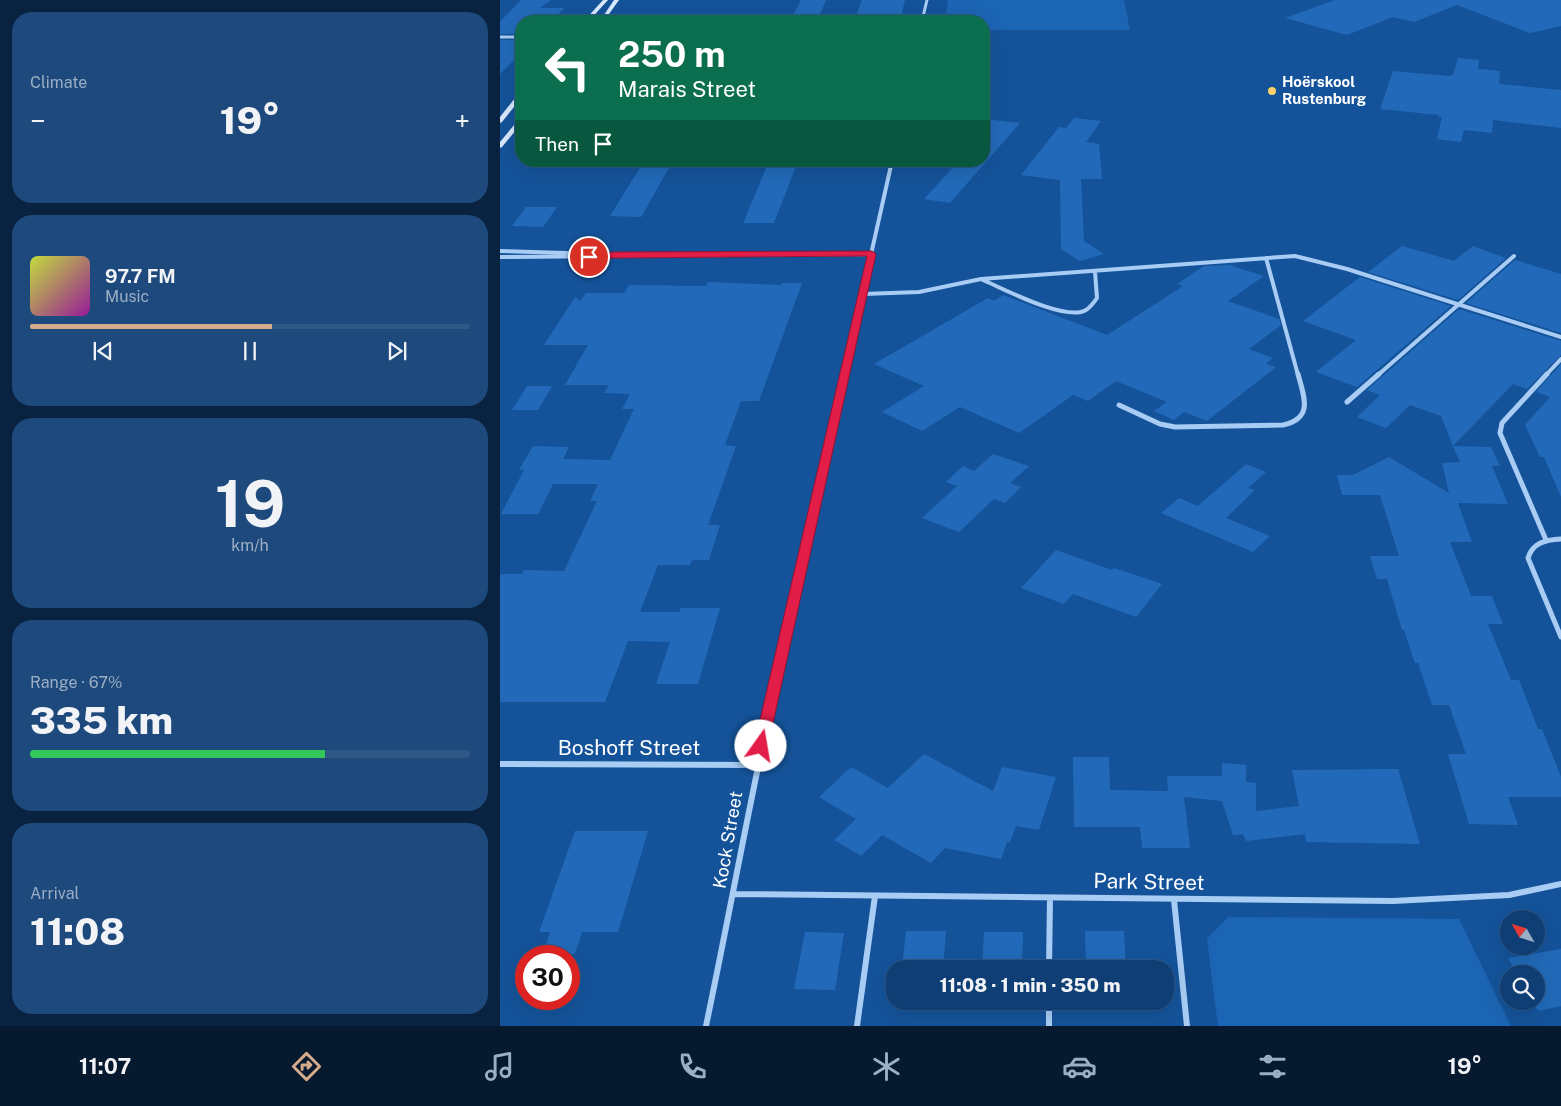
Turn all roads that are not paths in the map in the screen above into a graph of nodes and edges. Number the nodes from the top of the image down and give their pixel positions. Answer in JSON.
{"nodes":[{"id":1,"x":606,"y":0,"type":"edge"},
{"id":2,"x":617,"y":0,"type":"edge"},
{"id":3,"x":927,"y":0,"type":"edge"},
{"id":4,"x":592,"y":15,"type":"edge"},
{"id":5,"x":606,"y":15,"type":"edge"},
{"id":6,"x":923,"y":15,"type":"edge"},
{"id":7,"x":500,"y":37,"type":"edge"},
{"id":8,"x":515,"y":37,"type":"edge"},
{"id":9,"x":515,"y":102,"type":"edge"},
{"id":10,"x":500,"y":121,"type":"edge"},
{"id":11,"x":515,"y":127,"type":"edge"},
{"id":12,"x":500,"y":146,"type":"edge"},
{"id":13,"x":891,"y":167,"type":"edge"},
{"id":14,"x":500,"y":251,"type":"edge"},
{"id":15,"x":872,"y":254,"type":"junction"},
{"id":16,"x":614,"y":255,"type":"junction"},
{"id":17,"x":1514,"y":256,"type":"dead end"},
{"id":18,"x":500,"y":257,"type":"edge"},
{"id":19,"x":1266,"y":258,"type":"junction"},
{"id":20,"x":1095,"y":272,"type":"junction"},
{"id":21,"x":981,"y":279,"type":"junction"},
{"id":22,"x":863,"y":294,"type":"junction"},
{"id":23,"x":1458,"y":304,"type":"junction"},
{"id":24,"x":1561,"y":336,"type":"edge"},
{"id":25,"x":1561,"y":359,"type":"edge"},
{"id":26,"x":1347,"y":402,"type":"dead end"},
{"id":27,"x":1119,"y":405,"type":"dead end"},
{"id":28,"x":1561,"y":539,"type":"edge"},
{"id":29,"x":1546,"y":540,"type":"junction"},
{"id":30,"x":1561,"y":638,"type":"edge"},
{"id":31,"x":500,"y":764,"type":"edge"},
{"id":32,"x":757,"y":765,"type":"junction"},
{"id":33,"x":1561,"y":884,"type":"edge"},
{"id":34,"x":734,"y":894,"type":"junction"},
{"id":35,"x":875,"y":896,"type":"junction"},
{"id":36,"x":1050,"y":898,"type":"junction"},
{"id":37,"x":1174,"y":900,"type":"junction"},
{"id":38,"x":1050,"y":960,"type":"edge"},
{"id":39,"x":1049,"y":1010,"type":"edge"},
{"id":40,"x":706,"y":1026,"type":"edge"},
{"id":41,"x":856,"y":1026,"type":"edge"},
{"id":42,"x":1049,"y":1026,"type":"edge"},
{"id":43,"x":1188,"y":1026,"type":"edge"}],
"edges":[{"from":1,"to":4,"type":"street"},
{"from":2,"to":5,"type":"street"},
{"from":3,"to":6,"type":"street"},
{"from":7,"to":8,"type":"street"},
{"from":9,"to":10,"type":"street"},
{"from":11,"to":12,"type":"street"},
{"from":13,"to":15,"type":"street","name":"Kock Street"},
{"from":14,"to":16,"type":"street"},
{"from":15,"to":16,"type":"street"},
{"from":15,"to":22,"type":"street","name":"Kock Street"},
{"from":16,"to":18,"type":"street"},
{"from":17,"to":23,"type":"street"},
{"from":19,"to":20,"type":"street"},
{"from":19,"to":23,"type":"street"},
{"from":19,"to":27,"type":"street"},
{"from":20,"to":21,"type":"street"},
{"from":20,"to":21,"type":"street"},
{"from":21,"to":22,"type":"street"},
{"from":22,"to":32,"type":"street","name":"Kock Street"},
{"from":23,"to":24,"type":"street"},
{"from":23,"to":26,"type":"street"},
{"from":25,"to":29,"type":"street"},
{"from":28,"to":29,"type":"street"},
{"from":29,"to":30,"type":"street"},
{"from":31,"to":32,"type":"street","name":"Boshoff Street"},
{"from":32,"to":34,"type":"street","name":"Kock Street"},
{"from":33,"to":37,"type":"street","name":"Park Street"},
{"from":34,"to":35,"type":"street","name":"Park Street"},
{"from":34,"to":40,"type":"street","name":"Kock Street"},
{"from":35,"to":36,"type":"street","name":"Park Street"},
{"from":35,"to":41,"type":"street"},
{"from":36,"to":37,"type":"street","name":"Park Street"},
{"from":36,"to":38,"type":"street"},
{"from":37,"to":43,"type":"street"},
{"from":39,"to":42,"type":"street"}]}
